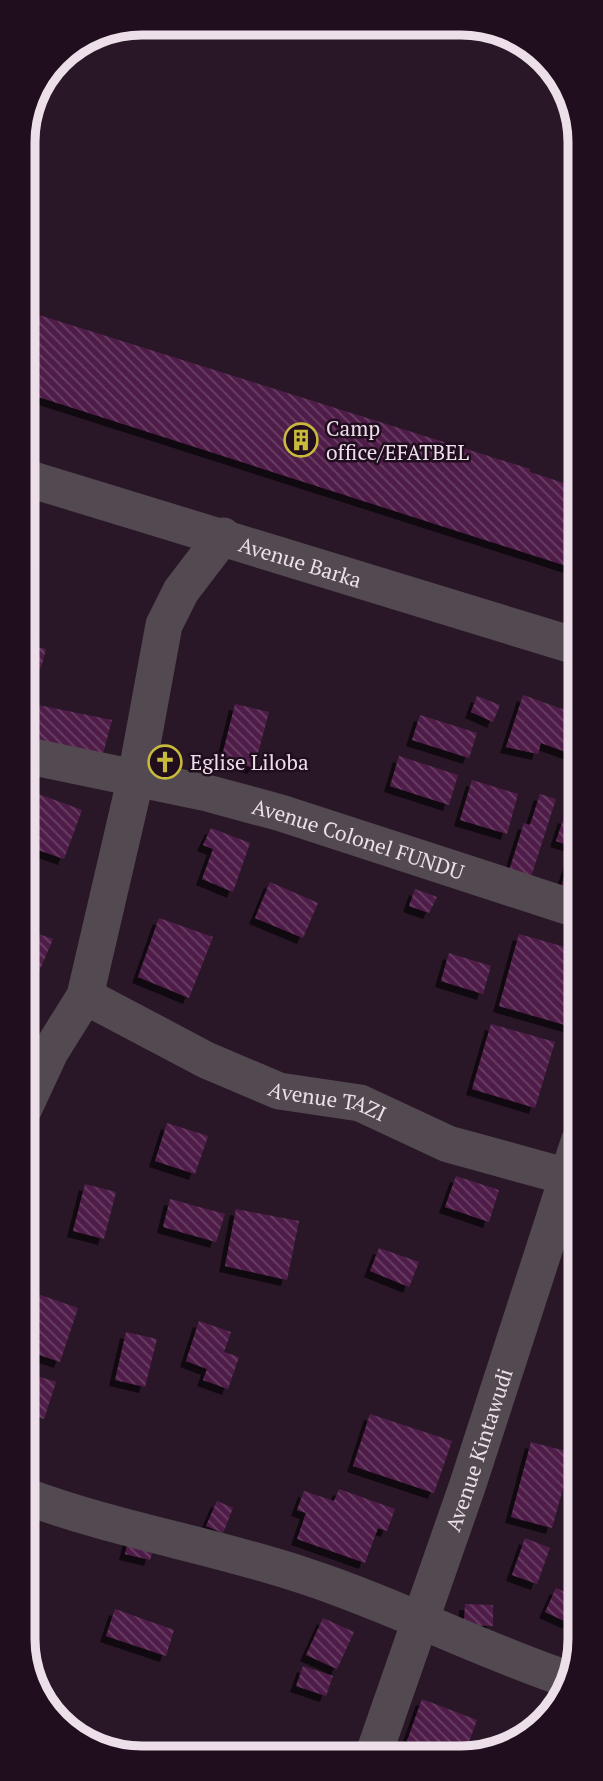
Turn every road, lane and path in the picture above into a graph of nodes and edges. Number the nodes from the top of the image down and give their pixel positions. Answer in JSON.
{"nodes":[{"id":1,"x":35,"y":481,"type":"edge"},
{"id":2,"x":223,"y":536,"type":"junction"},
{"id":3,"x":568,"y":643,"type":"edge"},
{"id":4,"x":35,"y":757,"type":"edge"},
{"id":5,"x":136,"y":777,"type":"junction"},
{"id":6,"x":568,"y":906,"type":"edge"},
{"id":7,"x":85,"y":996,"type":"junction"},
{"id":8,"x":35,"y":1084,"type":"edge"},
{"id":9,"x":568,"y":1176,"type":"edge"},
{"id":10,"x":568,"y":1195,"type":"edge"},
{"id":11,"x":35,"y":1500,"type":"edge"},
{"id":12,"x":420,"y":1623,"type":"junction"},
{"id":13,"x":561,"y":1677,"type":"edge"},
{"id":14,"x":377,"y":1746,"type":"edge"}],
"edges":[{"from":1,"to":2,"type":"street","name":"Avenue Barka"},
{"from":2,"to":3,"type":"street","name":"Avenue Barka"},
{"from":2,"to":5,"type":"street"},
{"from":4,"to":5,"type":"street","name":"Avenue Colonel FUNDU"},
{"from":5,"to":6,"type":"street","name":"Avenue Colonel FUNDU"},
{"from":5,"to":7,"type":"street"},
{"from":7,"to":8,"type":"street"},
{"from":7,"to":9,"type":"street","name":"Avenue TAZI"},
{"from":10,"to":12,"type":"street","name":"Avenue Kintawudi"},
{"from":11,"to":12,"type":"street"},
{"from":12,"to":13,"type":"street"},
{"from":12,"to":14,"type":"street","name":"Avenue Kintawudi"}]}
